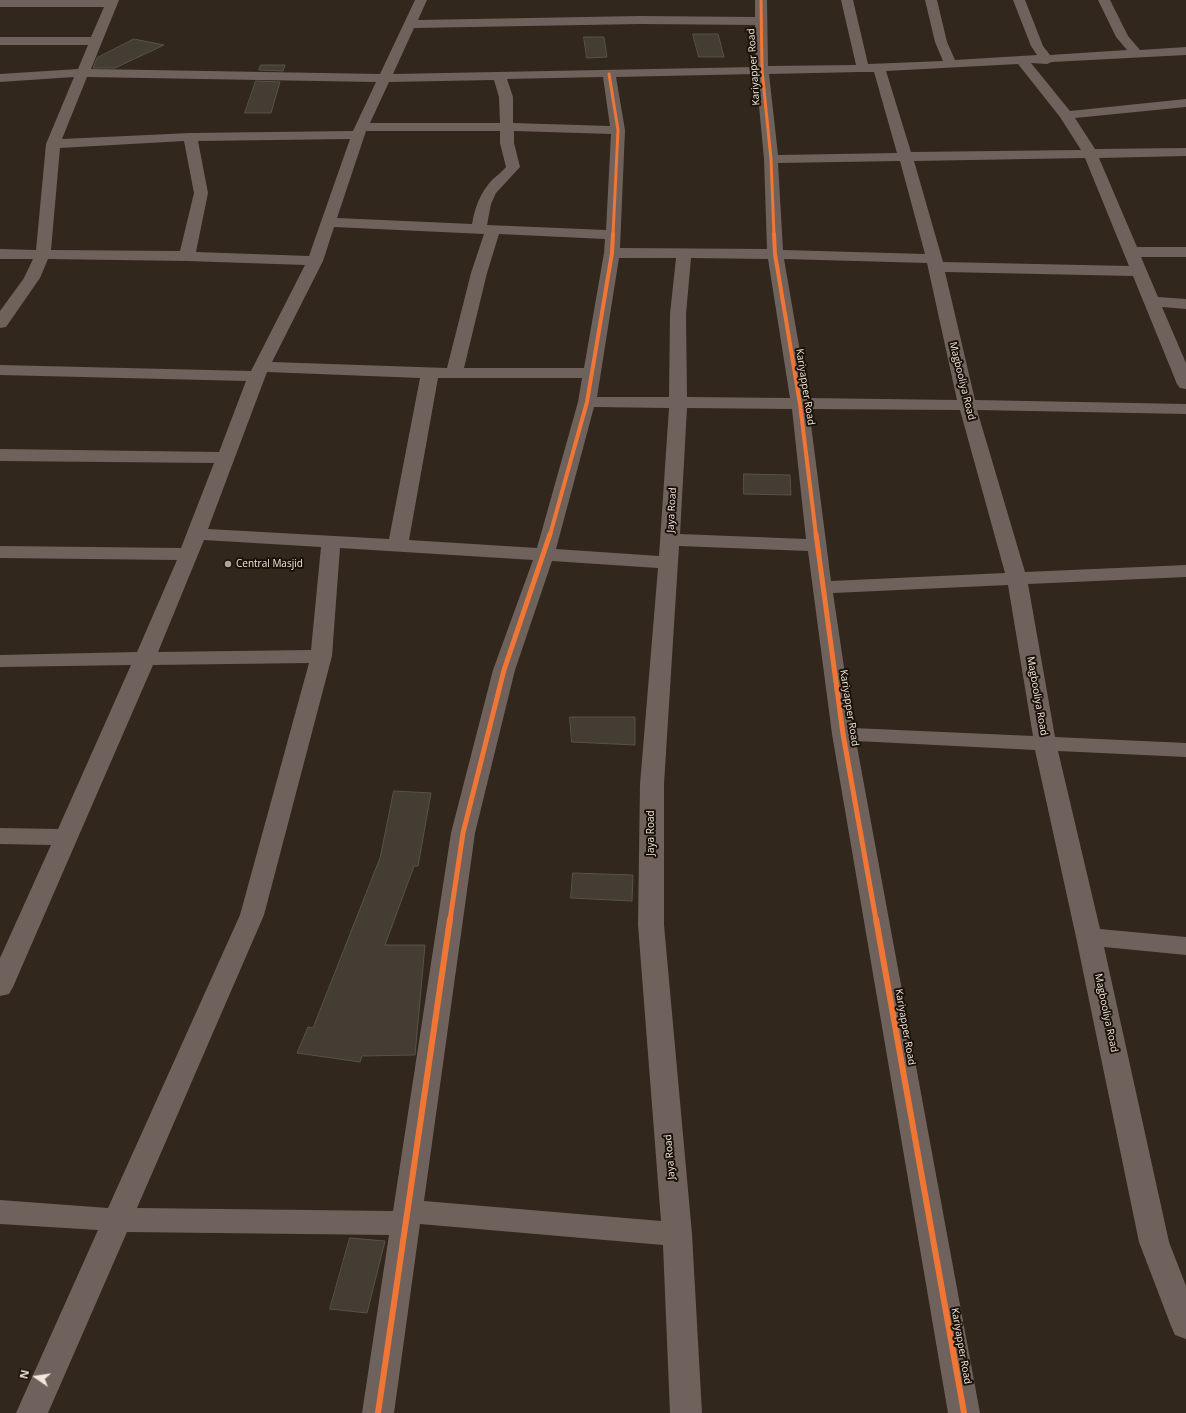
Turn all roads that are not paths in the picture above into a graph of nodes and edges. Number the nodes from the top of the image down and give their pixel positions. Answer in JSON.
{"nodes":[{"id":1,"x":414,"y":0,"type":"edge"},
{"id":2,"x":421,"y":0,"type":"edge"},
{"id":3,"x":847,"y":0,"type":"edge"},
{"id":4,"x":931,"y":0,"type":"edge"},
{"id":5,"x":1019,"y":0,"type":"edge"},
{"id":6,"x":1104,"y":0,"type":"edge"},
{"id":7,"x":113,"y":1,"type":"edge"},
{"id":8,"x":0,"y":3,"type":"edge"},
{"id":9,"x":760,"y":10,"type":"edge"},
{"id":10,"x":411,"y":24,"type":"junction"},
{"id":11,"x":0,"y":41,"type":"edge"},
{"id":12,"x":96,"y":41,"type":"junction"},
{"id":13,"x":1186,"y":51,"type":"edge"},
{"id":14,"x":1137,"y":54,"type":"junction"},
{"id":15,"x":1047,"y":60,"type":"junction"},
{"id":16,"x":1022,"y":61,"type":"junction"},
{"id":17,"x":951,"y":65,"type":"junction"},
{"id":18,"x":871,"y":68,"type":"junction"},
{"id":19,"x":762,"y":70,"type":"junction"},
{"id":20,"x":82,"y":73,"type":"junction"},
{"id":21,"x":609,"y":74,"type":"junction"},
{"id":22,"x":499,"y":76,"type":"junction"},
{"id":23,"x":0,"y":78,"type":"edge"},
{"id":24,"x":385,"y":78,"type":"junction"},
{"id":25,"x":1186,"y":103,"type":"edge"},
{"id":26,"x":1066,"y":115,"type":"junction"},
{"id":27,"x":507,"y":127,"type":"junction"},
{"id":28,"x":618,"y":130,"type":"junction"},
{"id":29,"x":360,"y":131,"type":"junction"},
{"id":30,"x":190,"y":137,"type":"junction"},
{"id":31,"x":53,"y":144,"type":"junction"},
{"id":32,"x":1186,"y":152,"type":"edge"},
{"id":33,"x":1090,"y":153,"type":"junction"},
{"id":34,"x":906,"y":158,"type":"junction"},
{"id":35,"x":771,"y":159,"type":"junction"},
{"id":36,"x":329,"y":222,"type":"junction"},
{"id":37,"x":486,"y":229,"type":"junction"},
{"id":38,"x":612,"y":244,"type":"junction"},
{"id":39,"x":1132,"y":252,"type":"junction"},
{"id":40,"x":1186,"y":252,"type":"edge"},
{"id":41,"x":0,"y":254,"type":"edge"},
{"id":42,"x":43,"y":254,"type":"junction"},
{"id":43,"x":684,"y":254,"type":"junction"},
{"id":44,"x":775,"y":254,"type":"junction"},
{"id":45,"x":187,"y":256,"type":"junction"},
{"id":46,"x":315,"y":261,"type":"junction"},
{"id":47,"x":935,"y":263,"type":"junction"},
{"id":48,"x":1140,"y":271,"type":"junction"},
{"id":49,"x":1152,"y":302,"type":"junction"},
{"id":50,"x":1186,"y":304,"type":"edge"},
{"id":51,"x":0,"y":323,"type":"edge"},
{"id":52,"x":0,"y":370,"type":"edge"},
{"id":53,"x":259,"y":371,"type":"junction"},
{"id":54,"x":430,"y":372,"type":"junction"},
{"id":55,"x":454,"y":373,"type":"junction"},
{"id":56,"x":592,"y":373,"type":"junction"},
{"id":57,"x":1186,"y":384,"type":"edge"},
{"id":58,"x":587,"y":402,"type":"junction"},
{"id":59,"x":678,"y":403,"type":"junction"},
{"id":60,"x":800,"y":404,"type":"junction"},
{"id":61,"x":967,"y":404,"type":"junction"},
{"id":62,"x":1186,"y":409,"type":"edge"},
{"id":63,"x":0,"y":455,"type":"edge"},
{"id":64,"x":226,"y":458,"type":"junction"},
{"id":65,"x":197,"y":534,"type":"junction"},
{"id":66,"x":670,"y":540,"type":"junction"},
{"id":67,"x":331,"y":543,"type":"junction"},
{"id":68,"x":398,"y":545,"type":"junction"},
{"id":69,"x":816,"y":545,"type":"junction"},
{"id":70,"x":0,"y":552,"type":"edge"},
{"id":71,"x":544,"y":553,"type":"junction"},
{"id":72,"x":189,"y":554,"type":"junction"},
{"id":73,"x":668,"y":563,"type":"junction"},
{"id":74,"x":1186,"y":571,"type":"edge"},
{"id":75,"x":1017,"y":579,"type":"junction"},
{"id":76,"x":822,"y":587,"type":"junction"},
{"id":77,"x":321,"y":656,"type":"junction"},
{"id":78,"x":145,"y":658,"type":"junction"},
{"id":79,"x":0,"y":660,"type":"edge"},
{"id":80,"x":843,"y":734,"type":"junction"},
{"id":81,"x":1045,"y":743,"type":"junction"},
{"id":82,"x":1186,"y":750,"type":"edge"},
{"id":83,"x":0,"y":836,"type":"edge"},
{"id":84,"x":66,"y":837,"type":"junction"},
{"id":85,"x":1090,"y":937,"type":"junction"},
{"id":86,"x":1186,"y":946,"type":"edge"},
{"id":87,"x":2,"y":979,"type":"edge"},
{"id":88,"x":0,"y":1212,"type":"edge"},
{"id":89,"x":407,"y":1217,"type":"junction"},
{"id":90,"x":117,"y":1220,"type":"junction"},
{"id":91,"x":677,"y":1234,"type":"junction"},
{"id":92,"x":1186,"y":1326,"type":"edge"},
{"id":93,"x":32,"y":1413,"type":"edge"},
{"id":94,"x":378,"y":1413,"type":"edge"},
{"id":95,"x":686,"y":1413,"type":"edge"},
{"id":96,"x":964,"y":1413,"type":"edge"}],
"edges":[{"from":1,"to":2,"type":"street"},
{"from":2,"to":10,"type":"street"},
{"from":3,"to":18,"type":"street","name":"Magbooliya Road"},
{"from":4,"to":17,"type":"street"},
{"from":5,"to":15,"type":"street"},
{"from":6,"to":14,"type":"street"},
{"from":7,"to":8,"type":"street"},
{"from":7,"to":12,"type":"street"},
{"from":9,"to":10,"type":"street"},
{"from":9,"to":19,"type":"street","name":"Kariyapper Road"},
{"from":10,"to":24,"type":"street"},
{"from":11,"to":12,"type":"street"},
{"from":12,"to":20,"type":"street"},
{"from":13,"to":14,"type":"street"},
{"from":14,"to":15,"type":"street"},
{"from":15,"to":16,"type":"street"},
{"from":16,"to":17,"type":"street"},
{"from":16,"to":26,"type":"street"},
{"from":17,"to":18,"type":"street"},
{"from":18,"to":19,"type":"street"},
{"from":18,"to":34,"type":"street","name":"Magbooliya Road"},
{"from":19,"to":21,"type":"street"},
{"from":19,"to":35,"type":"street","name":"Kariyapper Road"},
{"from":20,"to":23,"type":"street"},
{"from":20,"to":24,"type":"street"},
{"from":20,"to":31,"type":"street"},
{"from":21,"to":22,"type":"street"},
{"from":21,"to":28,"type":"street"},
{"from":22,"to":24,"type":"street"},
{"from":22,"to":27,"type":"street"},
{"from":24,"to":29,"type":"street"},
{"from":25,"to":26,"type":"street"},
{"from":26,"to":33,"type":"street"},
{"from":27,"to":28,"type":"street"},
{"from":27,"to":29,"type":"street"},
{"from":27,"to":37,"type":"street"},
{"from":28,"to":38,"type":"street"},
{"from":29,"to":30,"type":"street"},
{"from":29,"to":36,"type":"street"},
{"from":30,"to":31,"type":"street"},
{"from":30,"to":45,"type":"street"},
{"from":31,"to":42,"type":"street"},
{"from":32,"to":33,"type":"street"},
{"from":33,"to":34,"type":"street"},
{"from":33,"to":39,"type":"street"},
{"from":34,"to":35,"type":"street"},
{"from":34,"to":47,"type":"street","name":"Magbooliya Road"},
{"from":35,"to":44,"type":"street","name":"Kariyapper Road"},
{"from":36,"to":37,"type":"street"},
{"from":36,"to":46,"type":"street"},
{"from":37,"to":38,"type":"street"},
{"from":37,"to":55,"type":"street"},
{"from":38,"to":43,"type":"street"},
{"from":38,"to":56,"type":"street"},
{"from":39,"to":40,"type":"street"},
{"from":39,"to":48,"type":"street"},
{"from":41,"to":42,"type":"street"},
{"from":42,"to":45,"type":"street"},
{"from":42,"to":51,"type":"street"},
{"from":43,"to":44,"type":"street"},
{"from":43,"to":59,"type":"street","name":"Jaya Road"},
{"from":44,"to":47,"type":"street"},
{"from":44,"to":60,"type":"street","name":"Kariyapper Road"},
{"from":45,"to":46,"type":"street"},
{"from":46,"to":53,"type":"street"},
{"from":47,"to":48,"type":"street"},
{"from":47,"to":61,"type":"street","name":"Magbooliya Road"},
{"from":48,"to":49,"type":"street"},
{"from":49,"to":50,"type":"street"},
{"from":49,"to":57,"type":"street"},
{"from":52,"to":53,"type":"street"},
{"from":53,"to":54,"type":"street"},
{"from":53,"to":64,"type":"street"},
{"from":54,"to":55,"type":"street"},
{"from":54,"to":68,"type":"street"},
{"from":55,"to":56,"type":"street"},
{"from":56,"to":58,"type":"street"},
{"from":58,"to":59,"type":"street"},
{"from":58,"to":71,"type":"street"},
{"from":59,"to":60,"type":"street"},
{"from":59,"to":66,"type":"street","name":"Jaya Road"},
{"from":60,"to":61,"type":"street"},
{"from":60,"to":69,"type":"street","name":"Kariyapper Road"},
{"from":61,"to":62,"type":"street"},
{"from":61,"to":75,"type":"street","name":"Magbooliya Road"},
{"from":63,"to":64,"type":"street"},
{"from":64,"to":65,"type":"street"},
{"from":65,"to":67,"type":"street"},
{"from":65,"to":72,"type":"street"},
{"from":66,"to":69,"type":"street"},
{"from":66,"to":73,"type":"street","name":"Jaya Road"},
{"from":67,"to":68,"type":"street"},
{"from":67,"to":77,"type":"street"},
{"from":68,"to":71,"type":"street"},
{"from":69,"to":76,"type":"street","name":"Kariyapper Road"},
{"from":70,"to":72,"type":"street"},
{"from":71,"to":73,"type":"street"},
{"from":71,"to":89,"type":"street"},
{"from":72,"to":78,"type":"street"},
{"from":73,"to":91,"type":"street","name":"Jaya Road"},
{"from":74,"to":75,"type":"street"},
{"from":75,"to":76,"type":"street"},
{"from":75,"to":81,"type":"street","name":"Magbooliya Road"},
{"from":76,"to":80,"type":"street","name":"Kariyapper Road"},
{"from":77,"to":78,"type":"street"},
{"from":77,"to":90,"type":"street"},
{"from":78,"to":79,"type":"street"},
{"from":78,"to":84,"type":"street"},
{"from":80,"to":81,"type":"street"},
{"from":80,"to":96,"type":"street","name":"Kariyapper Road"},
{"from":81,"to":82,"type":"street"},
{"from":81,"to":85,"type":"street","name":"Magbooliya Road"},
{"from":83,"to":84,"type":"street"},
{"from":84,"to":87,"type":"street"},
{"from":85,"to":86,"type":"street"},
{"from":85,"to":92,"type":"street","name":"Magbooliya Road"},
{"from":88,"to":90,"type":"street"},
{"from":89,"to":90,"type":"street"},
{"from":89,"to":91,"type":"street"},
{"from":89,"to":94,"type":"street"},
{"from":90,"to":93,"type":"street"},
{"from":91,"to":95,"type":"street","name":"Jaya Road"}]}
